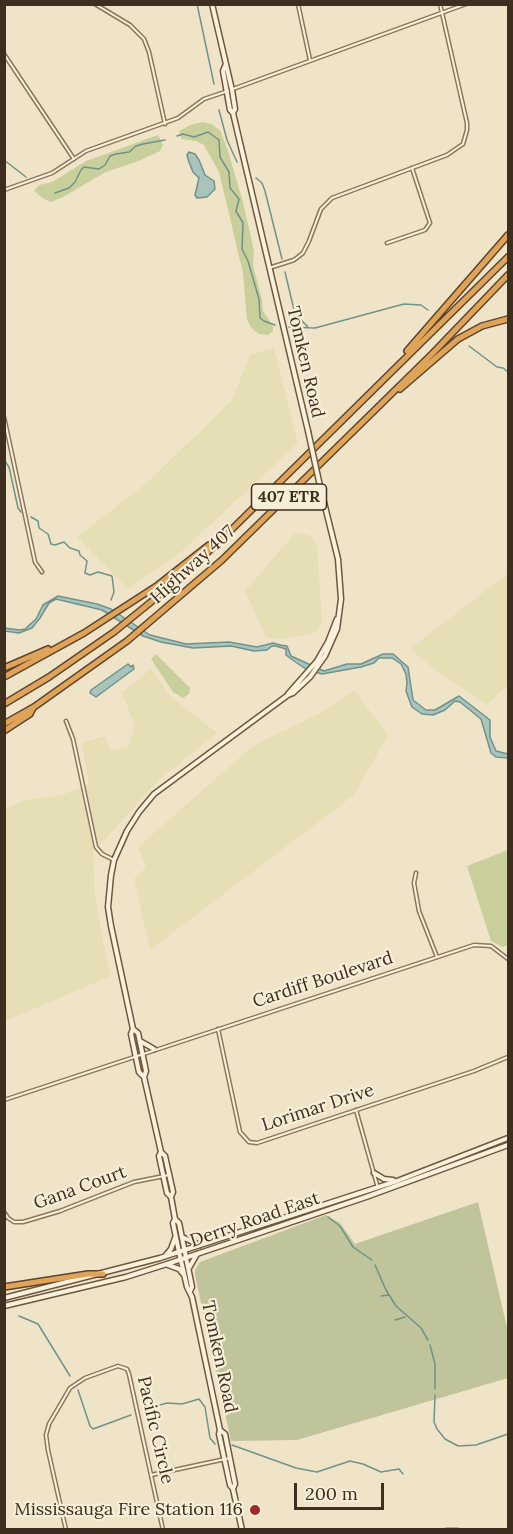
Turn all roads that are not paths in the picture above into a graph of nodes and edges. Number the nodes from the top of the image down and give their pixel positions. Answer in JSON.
{"nodes":[{"id":1,"x":95,"y":4,"type":"edge"},
{"id":2,"x":212,"y":4,"type":"edge"},
{"id":3,"x":297,"y":4,"type":"edge"},
{"id":4,"x":440,"y":4,"type":"edge"},
{"id":5,"x":466,"y":4,"type":"edge"},
{"id":6,"x":442,"y":13,"type":"junction"},
{"id":7,"x":4,"y":54,"type":"edge"},
{"id":8,"x":310,"y":60,"type":"junction"},
{"id":9,"x":229,"y":91,"type":"junction"},
{"id":10,"x":165,"y":124,"type":"junction"},
{"id":11,"x":74,"y":159,"type":"junction"},
{"id":12,"x":412,"y":168,"type":"junction"},
{"id":13,"x":4,"y":190,"type":"edge"},
{"id":14,"x":508,"y":235,"type":"edge"},
{"id":15,"x":387,"y":243,"type":"dead end"},
{"id":16,"x":508,"y":257,"type":"edge"},
{"id":17,"x":269,"y":268,"type":"junction"},
{"id":18,"x":508,"y":275,"type":"edge"},
{"id":19,"x":508,"y":319,"type":"edge"},
{"id":20,"x":387,"y":375,"type":"junction"},
{"id":21,"x":391,"y":395,"type":"junction"},
{"id":22,"x":4,"y":417,"type":"edge"},
{"id":23,"x":220,"y":542,"type":"junction"},
{"id":24,"x":42,"y":572,"type":"dead end"},
{"id":25,"x":64,"y":644,"type":"junction"},
{"id":26,"x":4,"y":668,"type":"edge"},
{"id":27,"x":4,"y":677,"type":"edge"},
{"id":28,"x":4,"y":704,"type":"edge"},
{"id":29,"x":34,"y":707,"type":"junction"},
{"id":30,"x":66,"y":721,"type":"dead end"},
{"id":31,"x":4,"y":724,"type":"edge"},
{"id":32,"x":4,"y":731,"type":"edge"},
{"id":33,"x":114,"y":860,"type":"junction"},
{"id":34,"x":416,"y":873,"type":"dead end"},
{"id":35,"x":437,"y":957,"type":"junction"},
{"id":36,"x":508,"y":959,"type":"edge"},
{"id":37,"x":134,"y":1029,"type":"junction"},
{"id":38,"x":218,"y":1029,"type":"junction"},
{"id":39,"x":139,"y":1040,"type":"junction"},
{"id":40,"x":154,"y":1049,"type":"junction"},
{"id":41,"x":142,"y":1053,"type":"junction"},
{"id":42,"x":135,"y":1055,"type":"junction"},
{"id":43,"x":508,"y":1057,"type":"edge"},
{"id":44,"x":144,"y":1077,"type":"junction"},
{"id":45,"x":4,"y":1100,"type":"edge"},
{"id":46,"x":356,"y":1110,"type":"junction"},
{"id":47,"x":508,"y":1138,"type":"edge"},
{"id":48,"x":508,"y":1145,"type":"edge"},
{"id":49,"x":161,"y":1152,"type":"junction"},
{"id":50,"x":374,"y":1173,"type":"junction"},
{"id":51,"x":169,"y":1175,"type":"junction"},
{"id":52,"x":164,"y":1176,"type":"junction"},
{"id":53,"x":397,"y":1181,"type":"junction"},
{"id":54,"x":378,"y":1186,"type":"junction"},
{"id":55,"x":380,"y":1192,"type":"junction"},
{"id":56,"x":171,"y":1197,"type":"junction"},
{"id":57,"x":4,"y":1212,"type":"edge"},
{"id":58,"x":175,"y":1219,"type":"junction"},
{"id":59,"x":176,"y":1234,"type":"junction"},
{"id":60,"x":181,"y":1237,"type":"junction"},
{"id":61,"x":200,"y":1245,"type":"junction"},
{"id":62,"x":182,"y":1251,"type":"junction"},
{"id":63,"x":197,"y":1254,"type":"junction"},
{"id":64,"x":160,"y":1258,"type":"junction"},
{"id":65,"x":183,"y":1259,"type":"junction"},
{"id":66,"x":167,"y":1264,"type":"junction"},
{"id":67,"x":189,"y":1269,"type":"junction"},
{"id":68,"x":103,"y":1274,"type":"junction"},
{"id":69,"x":184,"y":1276,"type":"junction"},
{"id":70,"x":4,"y":1287,"type":"edge"},
{"id":71,"x":190,"y":1291,"type":"junction"},
{"id":72,"x":4,"y":1298,"type":"edge"},
{"id":73,"x":4,"y":1305,"type":"edge"},
{"id":74,"x":227,"y":1458,"type":"junction"},
{"id":75,"x":151,"y":1475,"type":"junction"},
{"id":76,"x":66,"y":1530,"type":"edge"},
{"id":77,"x":163,"y":1530,"type":"edge"},
{"id":78,"x":242,"y":1530,"type":"edge"},
{"id":79,"x":446,"y":1530,"type":"edge"},
{"id":80,"x":458,"y":1530,"type":"edge"}],
"edges":[{"from":1,"to":10,"type":"street"},
{"from":2,"to":9,"type":"main road","name":"Tomken Road"},
{"from":3,"to":8,"type":"street"},
{"from":4,"to":6,"type":"street"},
{"from":5,"to":6,"type":"street"},
{"from":6,"to":8,"type":"street"},
{"from":6,"to":12,"type":"street"},
{"from":7,"to":11,"type":"street"},
{"from":8,"to":9,"type":"street"},
{"from":9,"to":10,"type":"street"},
{"from":9,"to":17,"type":"main road","name":"Tomken Road"},
{"from":10,"to":11,"type":"street"},
{"from":11,"to":13,"type":"street"},
{"from":12,"to":15,"type":"street"},
{"from":12,"to":17,"type":"street"},
{"from":14,"to":20,"type":"highway"},
{"from":16,"to":20,"type":"highway","name":"Highway 407","number":"407 ETR"},
{"from":17,"to":33,"type":"main road","name":"Tomken Road","bridge":true},
{"from":18,"to":21,"type":"highway","name":"Highway 407","number":"407 ETR"},
{"from":19,"to":21,"type":"highway"},
{"from":20,"to":23,"type":"highway","name":"Highway 407","number":"407 ETR"},
{"from":21,"to":29,"type":"highway","name":"Highway 407","number":"407 ETR"},
{"from":22,"to":24,"type":"street"},
{"from":23,"to":25,"type":"highway"},
{"from":23,"to":28,"type":"highway","name":"Highway 407","number":"407 ETR"},
{"from":25,"to":26,"type":"highway"},
{"from":25,"to":27,"type":"highway"},
{"from":29,"to":31,"type":"highway","name":"Highway 407","number":"407 ETR"},
{"from":29,"to":32,"type":"highway"},
{"from":30,"to":33,"type":"street"},
{"from":33,"to":37,"type":"main road","name":"Tomken Road"},
{"from":34,"to":35,"type":"street"},
{"from":35,"to":36,"type":"street","name":"Cardiff Boulevard"},
{"from":35,"to":38,"type":"street","name":"Cardiff Boulevard"},
{"from":37,"to":39,"type":"main road","name":"Tomken Road"},
{"from":37,"to":42,"type":"main road","name":"Tomken Road"},
{"from":38,"to":40,"type":"street","name":"Cardiff Boulevard"},
{"from":38,"to":46,"type":"street","name":"Lorimar Drive"},
{"from":39,"to":40,"type":"main road"},
{"from":39,"to":41,"type":"main road","name":"Tomken Road"},
{"from":40,"to":41,"type":"street","name":"Cardiff Boulevard"},
{"from":41,"to":42,"type":"street"},
{"from":41,"to":44,"type":"main road","name":"Tomken Road"},
{"from":42,"to":44,"type":"main road","name":"Tomken Road"},
{"from":42,"to":45,"type":"street"},
{"from":43,"to":46,"type":"street","name":"Lorimar Drive"},
{"from":44,"to":49,"type":"main road","name":"Tomken Road"},
{"from":46,"to":50,"type":"street"},
{"from":47,"to":53,"type":"main road","name":"Derry Road East"},
{"from":48,"to":55,"type":"main road","name":"Derry Road East"},
{"from":49,"to":51,"type":"main road","name":"Tomken Road"},
{"from":49,"to":52,"type":"main road","name":"Tomken Road"},
{"from":50,"to":53,"type":"main road"},
{"from":50,"to":54,"type":"street"},
{"from":51,"to":52,"type":"street","name":"Gana Court"},
{"from":51,"to":56,"type":"main road","name":"Tomken Road"},
{"from":52,"to":56,"type":"main road","name":"Tomken Road"},
{"from":52,"to":57,"type":"street","name":"Gana Court"},
{"from":53,"to":54,"type":"main road","name":"Derry Road East"},
{"from":54,"to":55,"type":"street"},
{"from":54,"to":61,"type":"main road","name":"Derry Road East"},
{"from":55,"to":63,"type":"main road","name":"Derry Road East"},
{"from":56,"to":58,"type":"main road","name":"Tomken Road"},
{"from":58,"to":59,"type":"main road","name":"Tomken Road"},
{"from":58,"to":60,"type":"main road","name":"Tomken Road"},
{"from":59,"to":62,"type":"main road","name":"Tomken Road"},
{"from":59,"to":64,"type":"main road"},
{"from":60,"to":61,"type":"main road"},
{"from":60,"to":62,"type":"main road","name":"Tomken Road"},
{"from":61,"to":62,"type":"main road","name":"Derry Road East"},
{"from":62,"to":64,"type":"main road","name":"Derry Road East"},
{"from":62,"to":65,"type":"main road","name":"Tomken Road"},
{"from":63,"to":65,"type":"main road","name":"Derry Road East"},
{"from":63,"to":67,"type":"main road"},
{"from":64,"to":68,"type":"main road","name":"Derry Road East"},
{"from":65,"to":66,"type":"main road","name":"Derry Road East"},
{"from":65,"to":67,"type":"main road","name":"Tomken Road"},
{"from":65,"to":69,"type":"main road","name":"Tomken Road"},
{"from":66,"to":69,"type":"main road"},
{"from":66,"to":73,"type":"main road","name":"Derry Road East"},
{"from":67,"to":71,"type":"main road","name":"Tomken Road"},
{"from":68,"to":70,"type":"highway"},
{"from":68,"to":72,"type":"main road","name":"Derry Road East"},
{"from":69,"to":71,"type":"main road","name":"Tomken Road"},
{"from":71,"to":74,"type":"main road","name":"Tomken Road"},
{"from":74,"to":75,"type":"street"},
{"from":74,"to":78,"type":"main road","name":"Tomken Road"},
{"from":75,"to":76,"type":"street","name":"Pacific Circle"},
{"from":75,"to":77,"type":"street","name":"Pacific Circle"},
{"from":79,"to":80,"type":"street"}]}
